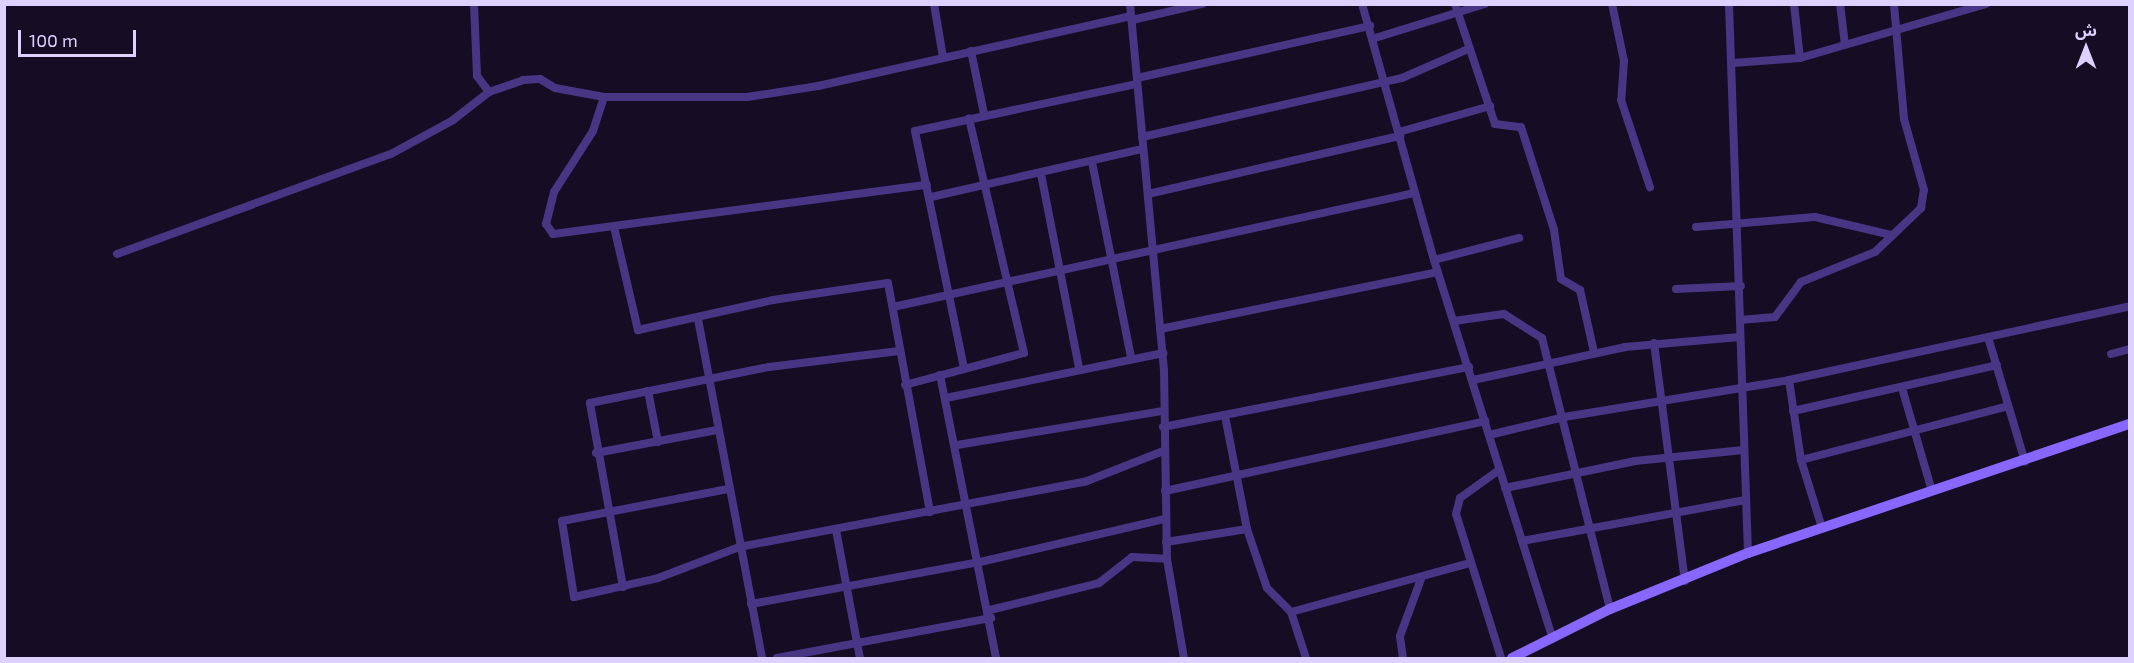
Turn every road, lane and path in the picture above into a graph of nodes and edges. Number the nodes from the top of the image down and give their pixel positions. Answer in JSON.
{"nodes":[{"id":1,"x":474,"y":4,"type":"edge"},
{"id":2,"x":934,"y":4,"type":"edge"},
{"id":3,"x":1130,"y":4,"type":"edge"},
{"id":4,"x":1202,"y":4,"type":"edge"},
{"id":5,"x":1362,"y":4,"type":"edge"},
{"id":6,"x":1455,"y":4,"type":"edge"},
{"id":7,"x":1485,"y":4,"type":"edge"},
{"id":8,"x":1612,"y":4,"type":"edge"},
{"id":9,"x":1728,"y":4,"type":"edge"},
{"id":10,"x":1794,"y":4,"type":"edge"},
{"id":11,"x":1840,"y":4,"type":"edge"},
{"id":12,"x":1894,"y":4,"type":"edge"},
{"id":13,"x":1953,"y":4,"type":"edge"},
{"id":14,"x":1986,"y":4,"type":"edge"},
{"id":15,"x":1954,"y":14,"type":"junction"},
{"id":16,"x":1458,"y":15,"type":"junction"},
{"id":17,"x":1131,"y":18,"type":"junction"},
{"id":18,"x":1370,"y":26,"type":"junction"},
{"id":19,"x":1897,"y":30,"type":"junction"},
{"id":20,"x":1375,"y":38,"type":"junction"},
{"id":21,"x":1845,"y":45,"type":"junction"},
{"id":22,"x":1468,"y":49,"type":"junction"},
{"id":23,"x":970,"y":51,"type":"junction"},
{"id":24,"x":943,"y":57,"type":"junction"},
{"id":25,"x":1800,"y":58,"type":"junction"},
{"id":26,"x":1733,"y":63,"type":"junction"},
{"id":27,"x":1137,"y":81,"type":"junction"},
{"id":28,"x":1385,"y":82,"type":"junction"},
{"id":29,"x":489,"y":92,"type":"junction"},
{"id":30,"x":604,"y":97,"type":"junction"},
{"id":31,"x":1490,"y":106,"type":"junction"},
{"id":32,"x":984,"y":114,"type":"junction"},
{"id":33,"x":969,"y":118,"type":"junction"},
{"id":34,"x":1399,"y":134,"type":"junction"},
{"id":35,"x":1142,"y":137,"type":"junction"},
{"id":36,"x":1143,"y":149,"type":"junction"},
{"id":37,"x":1092,"y":162,"type":"junction"},
{"id":38,"x":1041,"y":174,"type":"junction"},
{"id":39,"x":927,"y":184,"type":"junction"},
{"id":40,"x":986,"y":188,"type":"junction"},
{"id":41,"x":1650,"y":188,"type":"dead end"},
{"id":42,"x":1414,"y":193,"type":"junction"},
{"id":43,"x":1148,"y":194,"type":"junction"},
{"id":44,"x":931,"y":197,"type":"junction"},
{"id":45,"x":1739,"y":223,"type":"junction"},
{"id":46,"x":614,"y":227,"type":"junction"},
{"id":47,"x":1696,"y":227,"type":"dead end"},
{"id":48,"x":1892,"y":235,"type":"junction"},
{"id":49,"x":1519,"y":238,"type":"dead end"},
{"id":50,"x":1155,"y":249,"type":"junction"},
{"id":51,"x":117,"y":254,"type":"dead end"},
{"id":52,"x":1112,"y":257,"type":"junction"},
{"id":53,"x":1434,"y":260,"type":"junction"},
{"id":54,"x":1059,"y":267,"type":"junction"},
{"id":55,"x":1437,"y":272,"type":"junction"},
{"id":56,"x":1007,"y":279,"type":"junction"},
{"id":57,"x":1741,"y":286,"type":"junction"},
{"id":58,"x":1676,"y":289,"type":"dead end"},
{"id":59,"x":950,"y":292,"type":"junction"},
{"id":60,"x":893,"y":306,"type":"junction"},
{"id":61,"x":2130,"y":306,"type":"edge"},
{"id":62,"x":698,"y":319,"type":"junction"},
{"id":63,"x":1740,"y":320,"type":"junction"},
{"id":64,"x":1454,"y":321,"type":"junction"},
{"id":65,"x":1160,"y":329,"type":"junction"},
{"id":66,"x":1740,"y":337,"type":"junction"},
{"id":67,"x":1989,"y":337,"type":"junction"},
{"id":68,"x":1654,"y":343,"type":"junction"},
{"id":69,"x":2130,"y":349,"type":"edge"},
{"id":70,"x":900,"y":351,"type":"junction"},
{"id":71,"x":1594,"y":352,"type":"junction"},
{"id":72,"x":1163,"y":353,"type":"junction"},
{"id":73,"x":2111,"y":354,"type":"dead end"},
{"id":74,"x":1131,"y":358,"type":"junction"},
{"id":75,"x":1550,"y":361,"type":"junction"},
{"id":76,"x":1996,"y":365,"type":"junction"},
{"id":77,"x":1079,"y":367,"type":"junction"},
{"id":78,"x":1469,"y":367,"type":"junction"},
{"id":79,"x":964,"y":368,"type":"junction"},
{"id":80,"x":940,"y":375,"type":"junction"},
{"id":81,"x":707,"y":378,"type":"junction"},
{"id":82,"x":1473,"y":380,"type":"junction"},
{"id":83,"x":1789,"y":380,"type":"junction"},
{"id":84,"x":905,"y":385,"type":"junction"},
{"id":85,"x":1742,"y":388,"type":"junction"},
{"id":86,"x":1902,"y":388,"type":"junction"},
{"id":87,"x":648,"y":391,"type":"junction"},
{"id":88,"x":946,"y":398,"type":"junction"},
{"id":89,"x":1661,"y":400,"type":"junction"},
{"id":90,"x":2008,"y":406,"type":"junction"},
{"id":91,"x":1162,"y":411,"type":"junction"},
{"id":92,"x":1793,"y":411,"type":"junction"},
{"id":93,"x":1225,"y":416,"type":"junction"},
{"id":94,"x":1564,"y":417,"type":"junction"},
{"id":95,"x":1485,"y":421,"type":"junction"},
{"id":96,"x":2129,"y":425,"type":"edge"},
{"id":97,"x":1162,"y":427,"type":"junction"},
{"id":98,"x":717,"y":430,"type":"junction"},
{"id":99,"x":1913,"y":432,"type":"junction"},
{"id":100,"x":1489,"y":435,"type":"junction"},
{"id":101,"x":658,"y":442,"type":"junction"},
{"id":102,"x":957,"y":446,"type":"junction"},
{"id":103,"x":1743,"y":450,"type":"junction"},
{"id":104,"x":1163,"y":451,"type":"junction"},
{"id":105,"x":596,"y":453,"type":"junction"},
{"id":106,"x":1670,"y":457,"type":"junction"},
{"id":107,"x":1801,"y":460,"type":"junction"},
{"id":108,"x":2025,"y":462,"type":"junction"},
{"id":109,"x":1499,"y":470,"type":"junction"},
{"id":110,"x":1578,"y":474,"type":"junction"},
{"id":111,"x":1236,"y":475,"type":"junction"},
{"id":112,"x":1505,"y":488,"type":"junction"},
{"id":113,"x":728,"y":489,"type":"junction"},
{"id":114,"x":1165,"y":491,"type":"junction"},
{"id":115,"x":1932,"y":491,"type":"junction"},
{"id":116,"x":1745,"y":500,"type":"junction"},
{"id":117,"x":969,"y":505,"type":"junction"},
{"id":118,"x":609,"y":512,"type":"junction"},
{"id":119,"x":930,"y":512,"type":"junction"},
{"id":120,"x":1677,"y":512,"type":"junction"},
{"id":121,"x":1165,"y":519,"type":"junction"},
{"id":122,"x":1591,"y":528,"type":"junction"},
{"id":123,"x":1822,"y":528,"type":"junction"},
{"id":124,"x":1247,"y":529,"type":"junction"},
{"id":125,"x":836,"y":530,"type":"junction"},
{"id":126,"x":1166,"y":542,"type":"junction"},
{"id":127,"x":1522,"y":542,"type":"junction"},
{"id":128,"x":738,"y":547,"type":"junction"},
{"id":129,"x":1748,"y":553,"type":"junction"},
{"id":130,"x":1167,"y":559,"type":"junction"},
{"id":131,"x":980,"y":562,"type":"junction"},
{"id":132,"x":1470,"y":563,"type":"junction"},
{"id":133,"x":1421,"y":579,"type":"junction"},
{"id":134,"x":1685,"y":581,"type":"junction"},
{"id":135,"x":846,"y":586,"type":"junction"},
{"id":136,"x":623,"y":587,"type":"junction"},
{"id":137,"x":751,"y":604,"type":"junction"},
{"id":138,"x":1610,"y":609,"type":"junction"},
{"id":139,"x":1291,"y":612,"type":"junction"},
{"id":140,"x":990,"y":614,"type":"junction"},
{"id":141,"x":1553,"y":639,"type":"junction"},
{"id":142,"x":857,"y":642,"type":"junction"},
{"id":143,"x":762,"y":658,"type":"edge"},
{"id":144,"x":777,"y":658,"type":"edge"},
{"id":145,"x":860,"y":658,"type":"edge"},
{"id":146,"x":996,"y":658,"type":"edge"},
{"id":147,"x":1184,"y":658,"type":"edge"},
{"id":148,"x":1306,"y":658,"type":"edge"},
{"id":149,"x":1403,"y":658,"type":"edge"},
{"id":150,"x":1501,"y":658,"type":"edge"},
{"id":151,"x":1512,"y":658,"type":"edge"}],
"edges":[{"from":1,"to":29,"type":"street"},
{"from":2,"to":24,"type":"street"},
{"from":3,"to":17,"type":"street"},
{"from":4,"to":17,"type":"street"},
{"from":5,"to":18,"type":"street"},
{"from":6,"to":16,"type":"street"},
{"from":7,"to":16,"type":"street"},
{"from":8,"to":41,"type":"street"},
{"from":9,"to":26,"type":"street"},
{"from":10,"to":25,"type":"street"},
{"from":11,"to":21,"type":"street"},
{"from":12,"to":19,"type":"street"},
{"from":13,"to":15,"type":"street"},
{"from":14,"to":15,"type":"street"},
{"from":15,"to":19,"type":"street"},
{"from":16,"to":20,"type":"street"},
{"from":16,"to":22,"type":"street"},
{"from":17,"to":23,"type":"street"},
{"from":17,"to":27,"type":"street"},
{"from":18,"to":20,"type":"street"},
{"from":18,"to":27,"type":"street"},
{"from":19,"to":21,"type":"street"},
{"from":19,"to":48,"type":"street"},
{"from":20,"to":28,"type":"street"},
{"from":21,"to":25,"type":"street"},
{"from":22,"to":28,"type":"street"},
{"from":22,"to":31,"type":"street"},
{"from":23,"to":24,"type":"street"},
{"from":23,"to":32,"type":"street"},
{"from":24,"to":30,"type":"street"},
{"from":25,"to":26,"type":"street"},
{"from":26,"to":45,"type":"street"},
{"from":27,"to":32,"type":"street"},
{"from":27,"to":35,"type":"street"},
{"from":28,"to":34,"type":"street"},
{"from":28,"to":35,"type":"street"},
{"from":29,"to":30,"type":"street"},
{"from":29,"to":51,"type":"street"},
{"from":30,"to":46,"type":"street"},
{"from":31,"to":34,"type":"street"},
{"from":31,"to":71,"type":"street"},
{"from":32,"to":33,"type":"street"},
{"from":33,"to":39,"type":"street"},
{"from":33,"to":40,"type":"street"},
{"from":34,"to":42,"type":"street"},
{"from":34,"to":43,"type":"street"},
{"from":35,"to":36,"type":"street"},
{"from":36,"to":37,"type":"street"},
{"from":36,"to":43,"type":"street"},
{"from":37,"to":38,"type":"street"},
{"from":37,"to":52,"type":"street"},
{"from":38,"to":40,"type":"street"},
{"from":38,"to":54,"type":"street"},
{"from":39,"to":44,"type":"street"},
{"from":39,"to":46,"type":"street"},
{"from":40,"to":44,"type":"street"},
{"from":40,"to":56,"type":"street"},
{"from":42,"to":50,"type":"street"},
{"from":42,"to":53,"type":"street"},
{"from":43,"to":50,"type":"street"},
{"from":44,"to":59,"type":"street"},
{"from":45,"to":47,"type":"street"},
{"from":45,"to":48,"type":"street"},
{"from":45,"to":57,"type":"street"},
{"from":46,"to":62,"type":"street"},
{"from":48,"to":63,"type":"street"},
{"from":49,"to":53,"type":"street"},
{"from":50,"to":52,"type":"street"},
{"from":50,"to":65,"type":"street"},
{"from":52,"to":54,"type":"street"},
{"from":52,"to":74,"type":"street"},
{"from":53,"to":55,"type":"street"},
{"from":54,"to":56,"type":"street"},
{"from":54,"to":77,"type":"street"},
{"from":55,"to":64,"type":"street"},
{"from":55,"to":65,"type":"street"},
{"from":56,"to":59,"type":"street"},
{"from":56,"to":79,"type":"street"},
{"from":57,"to":58,"type":"street"},
{"from":57,"to":63,"type":"street"},
{"from":59,"to":60,"type":"street"},
{"from":59,"to":79,"type":"street"},
{"from":60,"to":62,"type":"street"},
{"from":60,"to":70,"type":"street"},
{"from":61,"to":67,"type":"street"},
{"from":62,"to":81,"type":"street"},
{"from":63,"to":66,"type":"street"},
{"from":64,"to":75,"type":"street"},
{"from":64,"to":78,"type":"street"},
{"from":65,"to":72,"type":"street"},
{"from":66,"to":68,"type":"street"},
{"from":66,"to":85,"type":"street"},
{"from":67,"to":76,"type":"street"},
{"from":67,"to":83,"type":"street"},
{"from":68,"to":71,"type":"street"},
{"from":68,"to":89,"type":"street"},
{"from":69,"to":73,"type":"street"},
{"from":70,"to":81,"type":"street"},
{"from":70,"to":84,"type":"street"},
{"from":71,"to":75,"type":"street"},
{"from":72,"to":74,"type":"street"},
{"from":72,"to":91,"type":"street"},
{"from":74,"to":77,"type":"street"},
{"from":75,"to":82,"type":"street"},
{"from":75,"to":94,"type":"street"},
{"from":76,"to":86,"type":"street"},
{"from":76,"to":90,"type":"street"},
{"from":77,"to":88,"type":"street"},
{"from":78,"to":82,"type":"street"},
{"from":78,"to":93,"type":"street"},
{"from":79,"to":80,"type":"street"},
{"from":80,"to":84,"type":"street"},
{"from":80,"to":88,"type":"street"},
{"from":81,"to":87,"type":"street"},
{"from":81,"to":98,"type":"street"},
{"from":82,"to":95,"type":"street"},
{"from":83,"to":85,"type":"street"},
{"from":83,"to":92,"type":"street"},
{"from":84,"to":119,"type":"street"},
{"from":85,"to":89,"type":"street"},
{"from":85,"to":103,"type":"street"},
{"from":86,"to":92,"type":"street"},
{"from":86,"to":99,"type":"street"},
{"from":87,"to":101,"type":"street"},
{"from":87,"to":105,"type":"street"},
{"from":88,"to":102,"type":"street"},
{"from":89,"to":94,"type":"street"},
{"from":89,"to":106,"type":"street"},
{"from":90,"to":99,"type":"street"},
{"from":90,"to":108,"type":"street"},
{"from":91,"to":97,"type":"street"},
{"from":91,"to":102,"type":"street"},
{"from":92,"to":107,"type":"street"},
{"from":93,"to":97,"type":"street"},
{"from":93,"to":111,"type":"street"},
{"from":94,"to":100,"type":"street"},
{"from":94,"to":110,"type":"street"},
{"from":95,"to":100,"type":"street"},
{"from":95,"to":111,"type":"street"},
{"from":96,"to":108,"type":"street"},
{"from":97,"to":104,"type":"street"},
{"from":98,"to":101,"type":"street"},
{"from":98,"to":113,"type":"street"},
{"from":99,"to":107,"type":"street"},
{"from":99,"to":115,"type":"street"},
{"from":100,"to":109,"type":"street"},
{"from":101,"to":105,"type":"street"},
{"from":102,"to":117,"type":"street"},
{"from":103,"to":106,"type":"street"},
{"from":103,"to":116,"type":"street"},
{"from":104,"to":114,"type":"street"},
{"from":104,"to":117,"type":"street"},
{"from":105,"to":118,"type":"street"},
{"from":106,"to":110,"type":"street"},
{"from":106,"to":120,"type":"street"},
{"from":107,"to":123,"type":"street"},
{"from":108,"to":115,"type":"street"},
{"from":109,"to":112,"type":"street"},
{"from":109,"to":132,"type":"street"},
{"from":110,"to":112,"type":"street"},
{"from":110,"to":122,"type":"street"},
{"from":111,"to":114,"type":"street"},
{"from":111,"to":124,"type":"street"},
{"from":112,"to":127,"type":"street"},
{"from":113,"to":118,"type":"street"},
{"from":113,"to":128,"type":"street"},
{"from":114,"to":121,"type":"street"},
{"from":115,"to":123,"type":"street"},
{"from":116,"to":120,"type":"street"},
{"from":116,"to":129,"type":"street"},
{"from":117,"to":119,"type":"street"},
{"from":117,"to":131,"type":"street"},
{"from":118,"to":136,"type":"street"},
{"from":118,"to":136,"type":"street"},
{"from":119,"to":125,"type":"street"},
{"from":120,"to":122,"type":"street"},
{"from":120,"to":134,"type":"street"},
{"from":121,"to":126,"type":"street"},
{"from":121,"to":131,"type":"street"},
{"from":122,"to":127,"type":"street"},
{"from":122,"to":138,"type":"street"},
{"from":123,"to":129,"type":"street"},
{"from":124,"to":126,"type":"street"},
{"from":124,"to":139,"type":"street"},
{"from":125,"to":128,"type":"street"},
{"from":125,"to":135,"type":"street"},
{"from":126,"to":130,"type":"street"},
{"from":127,"to":141,"type":"street"},
{"from":128,"to":136,"type":"street"},
{"from":128,"to":137,"type":"street"},
{"from":129,"to":134,"type":"street"},
{"from":130,"to":140,"type":"street"},
{"from":130,"to":147,"type":"street"},
{"from":131,"to":135,"type":"street"},
{"from":131,"to":140,"type":"street"},
{"from":132,"to":133,"type":"street"},
{"from":132,"to":150,"type":"street"},
{"from":133,"to":139,"type":"street"},
{"from":133,"to":149,"type":"street"},
{"from":134,"to":138,"type":"street"},
{"from":135,"to":137,"type":"street"},
{"from":135,"to":142,"type":"street"},
{"from":137,"to":143,"type":"street"},
{"from":138,"to":141,"type":"street"},
{"from":139,"to":148,"type":"street"},
{"from":140,"to":142,"type":"street"},
{"from":140,"to":146,"type":"street"},
{"from":141,"to":151,"type":"street"},
{"from":142,"to":144,"type":"street"},
{"from":142,"to":145,"type":"street"}]}
